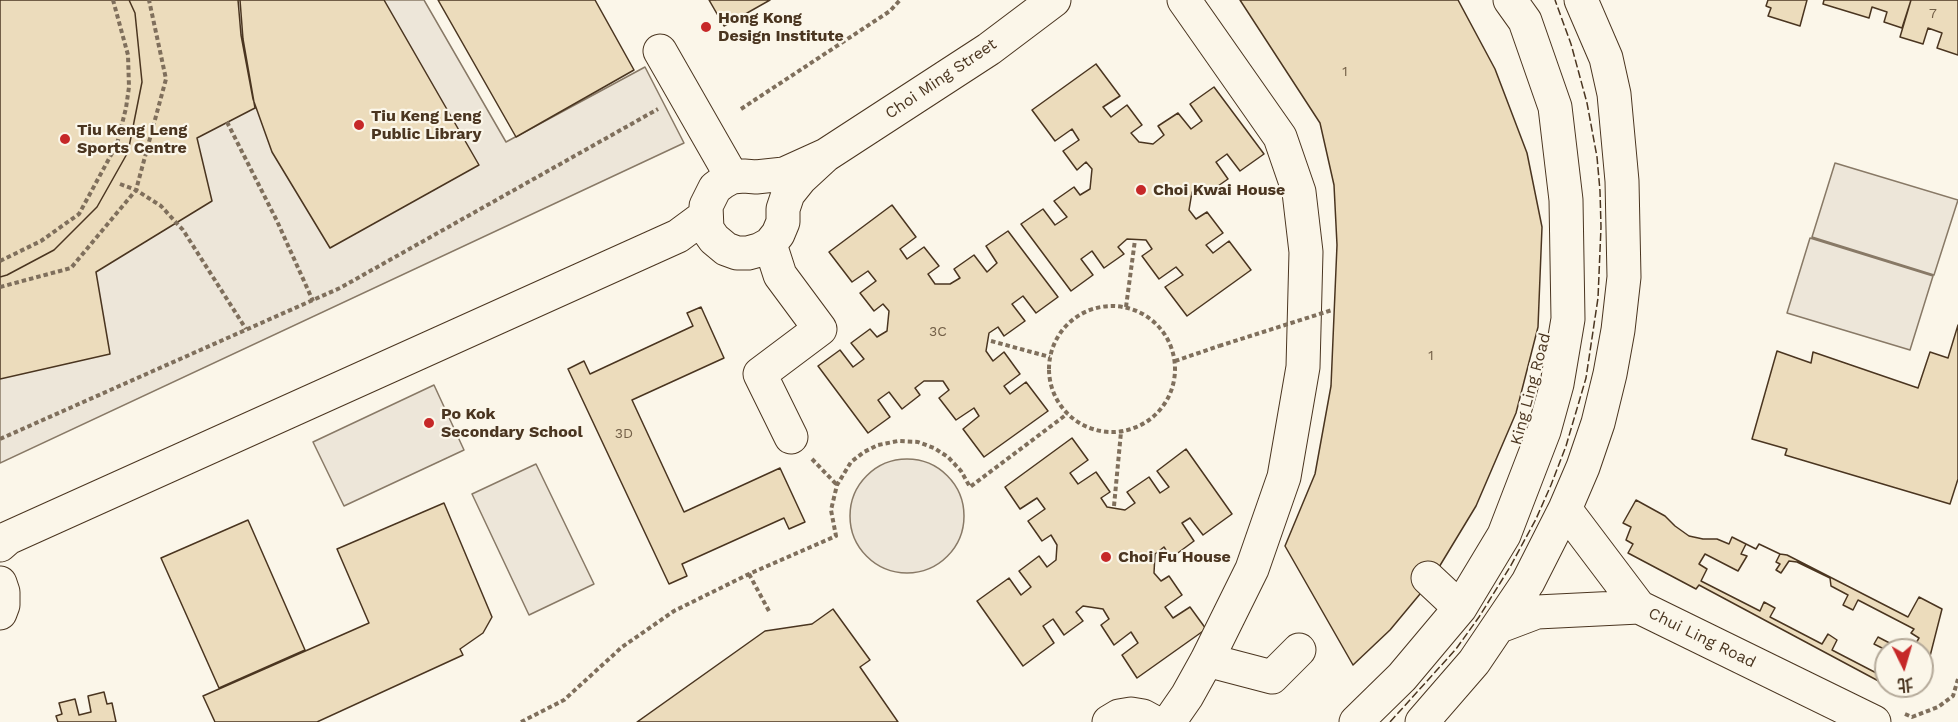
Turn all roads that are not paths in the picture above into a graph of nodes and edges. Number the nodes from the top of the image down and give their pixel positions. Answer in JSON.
{"nodes":[{"id":1,"x":1054,"y":0,"type":"edge"},
{"id":2,"x":1184,"y":0,"type":"edge"},
{"id":3,"x":1510,"y":0,"type":"edge"},
{"id":4,"x":1581,"y":0,"type":"edge"},
{"id":5,"x":660,"y":51,"type":"dead end"},
{"id":6,"x":826,"y":155,"type":"junction"},
{"id":7,"x":732,"y":177,"type":"junction"},
{"id":8,"x":705,"y":216,"type":"junction"},
{"id":9,"x":770,"y":244,"type":"junction"},
{"id":10,"x":791,"y":437,"type":"dead end"},
{"id":11,"x":1565,"y":509,"type":"junction"},
{"id":12,"x":0,"y":545,"type":"edge"},
{"id":13,"x":1428,"y":578,"type":"dead end"},
{"id":14,"x":0,"y":583,"type":"edge"},
{"id":15,"x":1639,"y":607,"type":"junction"},
{"id":16,"x":1460,"y":608,"type":"junction"},
{"id":17,"x":0,"y":613,"type":"edge"},
{"id":18,"x":1500,"y":626,"type":"junction"},
{"id":19,"x":1299,"y":650,"type":"dead end"},
{"id":20,"x":1207,"y":660,"type":"junction"},
{"id":21,"x":1109,"y":722,"type":"edge"},
{"id":22,"x":1154,"y":722,"type":"edge"},
{"id":23,"x":1169,"y":722,"type":"edge"},
{"id":24,"x":1356,"y":722,"type":"edge"},
{"id":25,"x":1422,"y":722,"type":"edge"},
{"id":26,"x":1874,"y":722,"type":"edge"}],
"edges":[{"from":1,"to":6,"type":"street","name":"Choi Ming Street"},
{"from":2,"to":20,"type":"street"},
{"from":3,"to":16,"type":"street","name":"King Ling Road"},
{"from":4,"to":11,"type":"street"},
{"from":5,"to":7,"type":"street"},
{"from":6,"to":7,"type":"street","name":"Choi Ming Street"},
{"from":6,"to":9,"type":"street","name":"Choi Ming Street"},
{"from":7,"to":8,"type":"street"},
{"from":8,"to":9,"type":"street"},
{"from":8,"to":12,"type":"street"},
{"from":9,"to":10,"type":"street"},
{"from":11,"to":15,"type":"street","name":"Chui Ling Road"},
{"from":11,"to":18,"type":"street"},
{"from":13,"to":16,"type":"street"},
{"from":14,"to":17,"type":"street"},
{"from":15,"to":18,"type":"street"},
{"from":15,"to":26,"type":"street","name":"Chui Ling Road"},
{"from":16,"to":24,"type":"street","name":"King Ling Road"},
{"from":18,"to":25,"type":"street"},
{"from":19,"to":20,"type":"street"},
{"from":20,"to":23,"type":"street"},
{"from":21,"to":22,"type":"street"}]}
